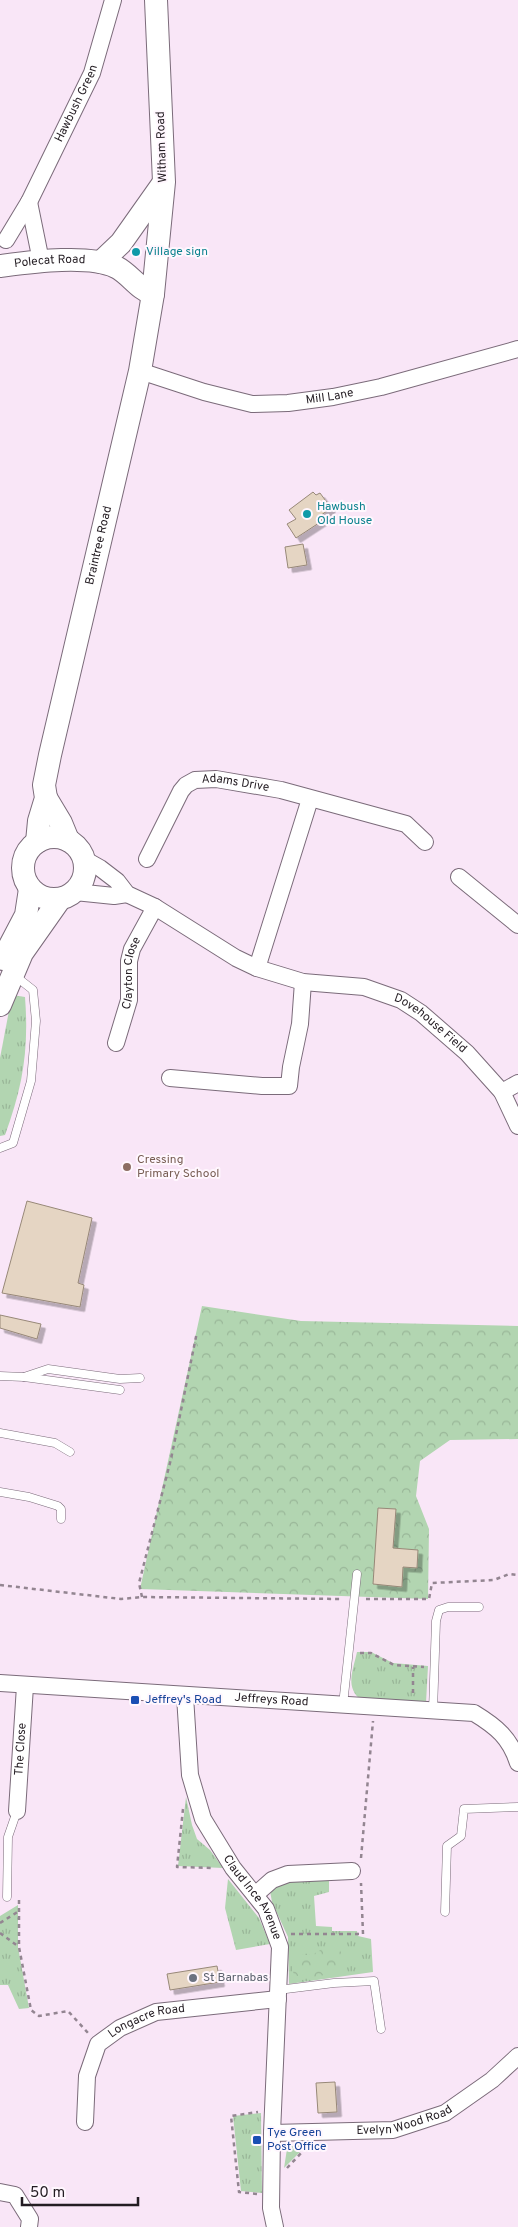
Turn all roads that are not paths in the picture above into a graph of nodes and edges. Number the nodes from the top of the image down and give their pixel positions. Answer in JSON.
{"nodes":[{"id":1,"x":113,"y":0,"type":"edge"},
{"id":2,"x":156,"y":0,"type":"edge"},
{"id":3,"x":164,"y":182,"type":"junction"},
{"id":4,"x":29,"y":202,"type":"junction"},
{"id":5,"x":6,"y":240,"type":"dead end"},
{"id":6,"x":41,"y":260,"type":"junction"},
{"id":7,"x":100,"y":262,"type":"junction"},
{"id":8,"x":0,"y":266,"type":"edge"},
{"id":9,"x":153,"y":294,"type":"junction"},
{"id":10,"x":518,"y":349,"type":"edge"},
{"id":11,"x":140,"y":371,"type":"junction"},
{"id":12,"x":46,"y":798,"type":"junction"},
{"id":13,"x":310,"y":799,"type":"junction"},
{"id":14,"x":68,"y":840,"type":"junction"},
{"id":15,"x":37,"y":842,"type":"junction"},
{"id":16,"x":425,"y":842,"type":"dead end"},
{"id":17,"x":84,"y":859,"type":"junction"},
{"id":18,"x":147,"y":859,"type":"dead end"},
{"id":19,"x":459,"y":877,"type":"dead end"},
{"id":20,"x":30,"y":888,"type":"junction"},
{"id":21,"x":126,"y":894,"type":"junction"},
{"id":22,"x":68,"y":896,"type":"junction"},
{"id":23,"x":155,"y":906,"type":"junction"},
{"id":24,"x":518,"y":926,"type":"edge"},
{"id":25,"x":257,"y":968,"type":"junction"},
{"id":26,"x":6,"y":970,"type":"edge"},
{"id":27,"x":303,"y":982,"type":"junction"},
{"id":28,"x":0,"y":1005,"type":"edge"},
{"id":29,"x":116,"y":1043,"type":"dead end"},
{"id":30,"x":170,"y":1078,"type":"dead end"},
{"id":31,"x":518,"y":1083,"type":"edge"},
{"id":32,"x":502,"y":1092,"type":"junction"},
{"id":33,"x":518,"y":1126,"type":"edge"},
{"id":34,"x":0,"y":1148,"type":"edge"},
{"id":35,"x":0,"y":1376,"type":"edge"},
{"id":36,"x":24,"y":1377,"type":"junction"},
{"id":37,"x":140,"y":1378,"type":"dead end"},
{"id":38,"x":120,"y":1390,"type":"dead end"},
{"id":39,"x":0,"y":1433,"type":"edge"},
{"id":40,"x":70,"y":1452,"type":"dead end"},
{"id":41,"x":0,"y":1492,"type":"edge"},
{"id":42,"x":61,"y":1519,"type":"dead end"},
{"id":43,"x":357,"y":1574,"type":"dead end"},
{"id":44,"x":479,"y":1607,"type":"dead end"},
{"id":45,"x":0,"y":1683,"type":"edge"},
{"id":46,"x":25,"y":1686,"type":"junction"},
{"id":47,"x":185,"y":1696,"type":"junction"},
{"id":48,"x":343,"y":1705,"type":"junction"},
{"id":49,"x":433,"y":1711,"type":"junction"},
{"id":50,"x":518,"y":1763,"type":"edge"},
{"id":51,"x":518,"y":1807,"type":"edge"},
{"id":52,"x":17,"y":1811,"type":"joint"},
{"id":53,"x":358,"y":1869,"type":"road end"},
{"id":54,"x":255,"y":1895,"type":"junction"},
{"id":55,"x":7,"y":1898,"type":"dead end"},
{"id":56,"x":445,"y":1912,"type":"dead end"},
{"id":57,"x":278,"y":1994,"type":"junction"},
{"id":58,"x":381,"y":2029,"type":"dead end"},
{"id":59,"x":518,"y":2056,"type":"edge"},
{"id":60,"x":86,"y":2122,"type":"dead end"},
{"id":61,"x":272,"y":2133,"type":"junction"},
{"id":62,"x":0,"y":2192,"type":"edge"},
{"id":63,"x":29,"y":2227,"type":"edge"},
{"id":64,"x":275,"y":2227,"type":"edge"}],
"edges":[{"from":1,"to":4,"type":"street","name":"Hawbush Green"},
{"from":2,"to":3,"type":"main road","name":"Witham Road"},
{"from":3,"to":7,"type":"main road","name":"Polecat Road"},
{"from":3,"to":9,"type":"main road","name":"Witham Road"},
{"from":4,"to":5,"type":"street","name":"Hawbush Green"},
{"from":4,"to":6,"type":"street"},
{"from":6,"to":7,"type":"main road","name":"Polecat Road"},
{"from":6,"to":8,"type":"main road","name":"Polecat Road"},
{"from":7,"to":9,"type":"main road","name":"Polecat Road"},
{"from":9,"to":11,"type":"main road","name":"Braintree Road"},
{"from":10,"to":11,"type":"street","name":"Mill Lane"},
{"from":11,"to":12,"type":"main road","name":"Braintree Road"},
{"from":12,"to":14,"type":"main road"},
{"from":12,"to":15,"type":"main road","name":"Braintree Road"},
{"from":13,"to":16,"type":"street","name":"Adams Drive"},
{"from":13,"to":18,"type":"street","name":"Adams Drive"},
{"from":13,"to":25,"type":"street"},
{"from":14,"to":15,"type":"main road"},
{"from":14,"to":17,"type":"main road"},
{"from":15,"to":20,"type":"main road"},
{"from":17,"to":21,"type":"street","name":"Dovehouse Field"},
{"from":17,"to":22,"type":"main road"},
{"from":19,"to":24,"type":"street"},
{"from":20,"to":22,"type":"main road"},
{"from":20,"to":26,"type":"main road"},
{"from":21,"to":22,"type":"street","name":"Dovehouse Field"},
{"from":21,"to":23,"type":"street","name":"Dovehouse Field"},
{"from":22,"to":26,"type":"main road"},
{"from":23,"to":25,"type":"street","name":"Dovehouse Field"},
{"from":23,"to":29,"type":"street","name":"Clayton Close"},
{"from":25,"to":27,"type":"street","name":"Dovehouse Field"},
{"from":26,"to":28,"type":"main road"},
{"from":26,"to":34,"type":"lane"},
{"from":27,"to":30,"type":"street"},
{"from":27,"to":32,"type":"street","name":"Dovehouse Field"},
{"from":31,"to":32,"type":"street"},
{"from":32,"to":33,"type":"street","name":"Dovehouse Field"},
{"from":35,"to":36,"type":"lane"},
{"from":36,"to":37,"type":"lane"},
{"from":36,"to":38,"type":"lane"},
{"from":39,"to":40,"type":"lane"},
{"from":41,"to":42,"type":"lane"},
{"from":43,"to":48,"type":"lane"},
{"from":44,"to":49,"type":"lane"},
{"from":45,"to":46,"type":"street","name":"Jeffreys Road"},
{"from":46,"to":47,"type":"street","name":"Jeffreys Road"},
{"from":46,"to":52,"type":"street","name":"The Close"},
{"from":47,"to":48,"type":"street","name":"Jeffreys Road"},
{"from":47,"to":54,"type":"street","name":"Claud Ince Avenue"},
{"from":48,"to":49,"type":"street","name":"Jeffreys Road"},
{"from":49,"to":50,"type":"street","name":"Jeffreys Road"},
{"from":51,"to":56,"type":"lane"},
{"from":52,"to":55,"type":"lane"},
{"from":53,"to":54,"type":"street"},
{"from":54,"to":57,"type":"street","name":"Claud Ince Avenue"},
{"from":57,"to":58,"type":"lane"},
{"from":57,"to":60,"type":"street","name":"Longacre Road"},
{"from":57,"to":61,"type":"street","name":"Claud Ince Avenue"},
{"from":59,"to":61,"type":"street","name":"Evelyn Wood Road"},
{"from":61,"to":64,"type":"street","name":"Claud Ince Avenue"},
{"from":62,"to":63,"type":"street"}]}
